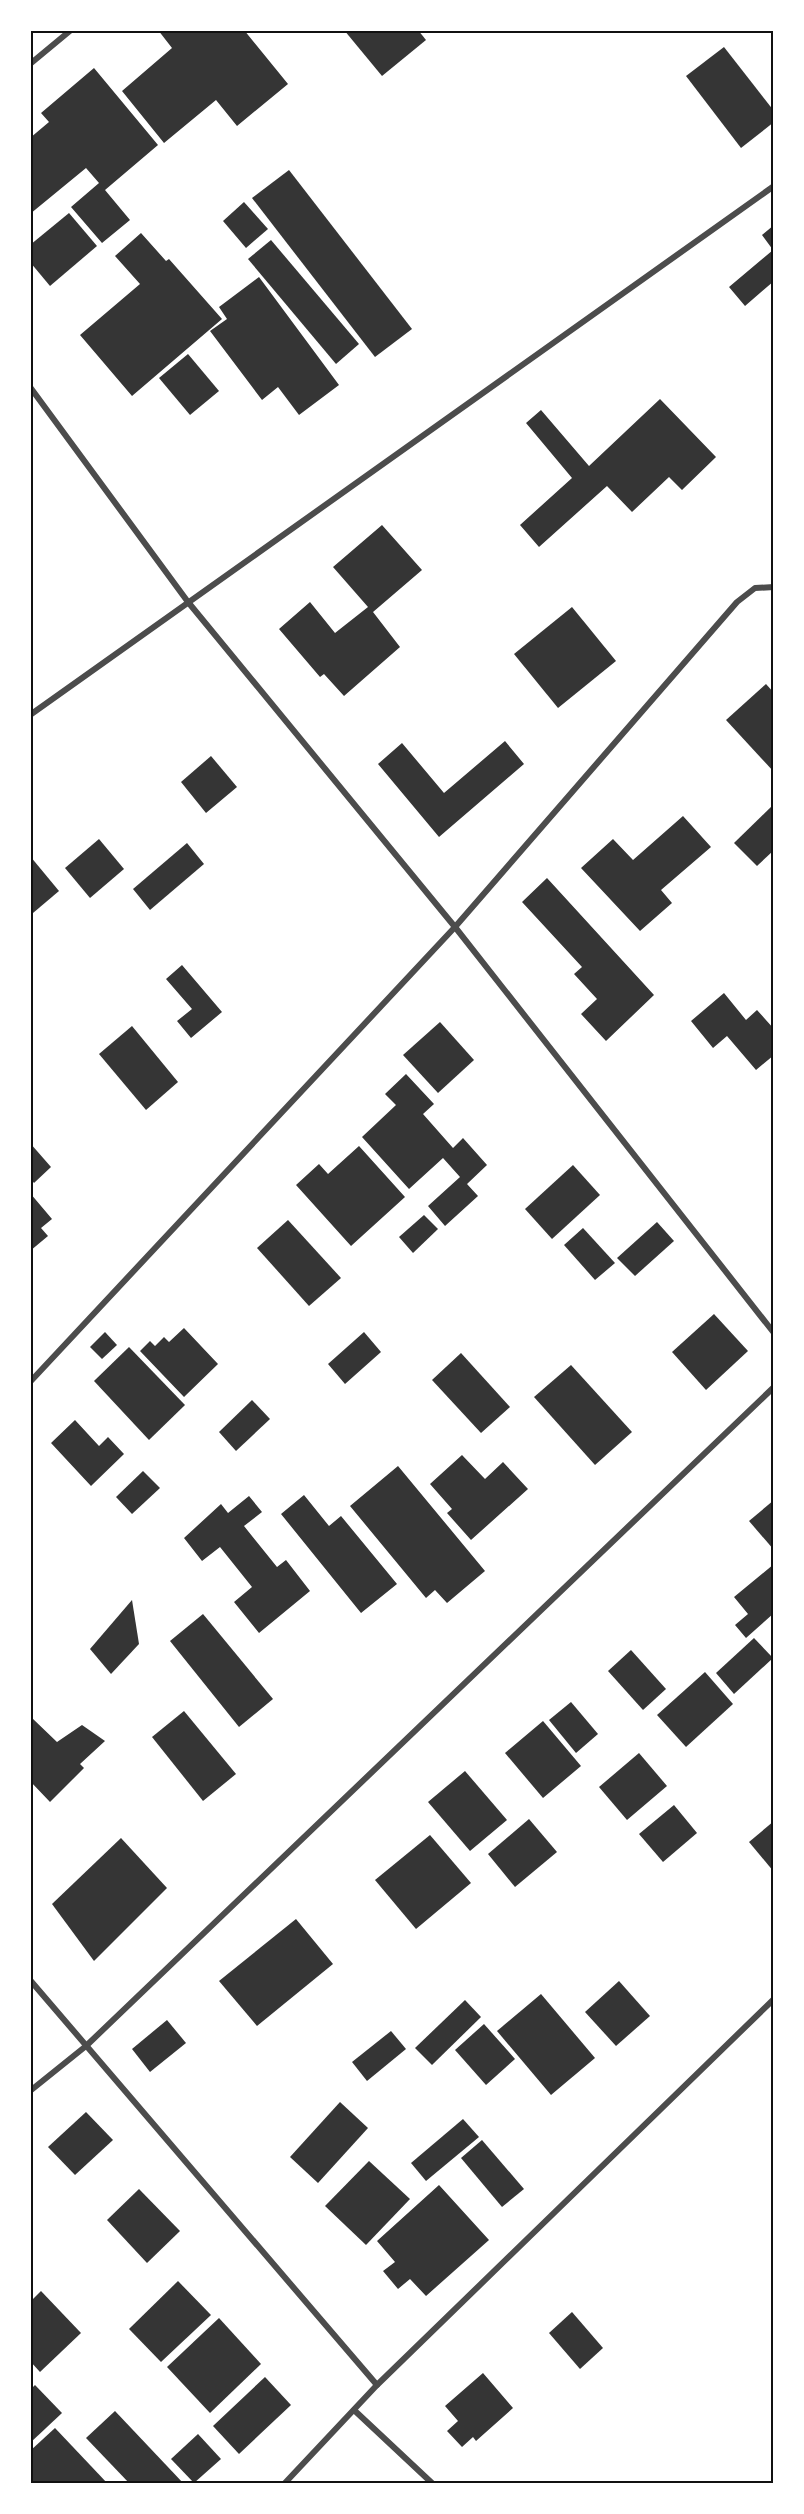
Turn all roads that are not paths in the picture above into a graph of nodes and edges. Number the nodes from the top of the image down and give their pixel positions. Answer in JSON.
{"nodes":[{"id":1,"x":70,"y":30,"type":"edge"},
{"id":2,"x":30,"y":64,"type":"edge"},
{"id":3,"x":774,"y":186,"type":"edge"},
{"id":4,"x":30,"y":387,"type":"edge"},
{"id":5,"x":774,"y":587,"type":"edge"},
{"id":6,"x":188,"y":602,"type":"junction"},
{"id":7,"x":30,"y":716,"type":"edge"},
{"id":8,"x":455,"y":927,"type":"junction"},
{"id":9,"x":774,"y":1333,"type":"edge"},
{"id":10,"x":30,"y":1382,"type":"edge"},
{"id":11,"x":774,"y":1387,"type":"edge"},
{"id":12,"x":30,"y":1980,"type":"edge"},
{"id":13,"x":774,"y":1999,"type":"edge"},
{"id":14,"x":86,"y":2046,"type":"junction"},
{"id":15,"x":30,"y":2091,"type":"edge"},
{"id":16,"x":377,"y":2385,"type":"junction"},
{"id":17,"x":354,"y":2410,"type":"junction"},
{"id":18,"x":284,"y":2484,"type":"edge"},
{"id":19,"x":433,"y":2484,"type":"edge"}],
"edges":[{"from":1,"to":2,"type":"street"},
{"from":3,"to":6,"type":"street"},
{"from":4,"to":6,"type":"street"},
{"from":5,"to":8,"type":"street"},
{"from":6,"to":7,"type":"street"},
{"from":6,"to":8,"type":"street"},
{"from":8,"to":9,"type":"street"},
{"from":8,"to":10,"type":"street"},
{"from":11,"to":14,"type":"street"},
{"from":12,"to":14,"type":"street"},
{"from":13,"to":16,"type":"street"},
{"from":14,"to":15,"type":"street"},
{"from":14,"to":16,"type":"street"},
{"from":16,"to":17,"type":"street"},
{"from":17,"to":18,"type":"street"},
{"from":17,"to":19,"type":"street"}]}
